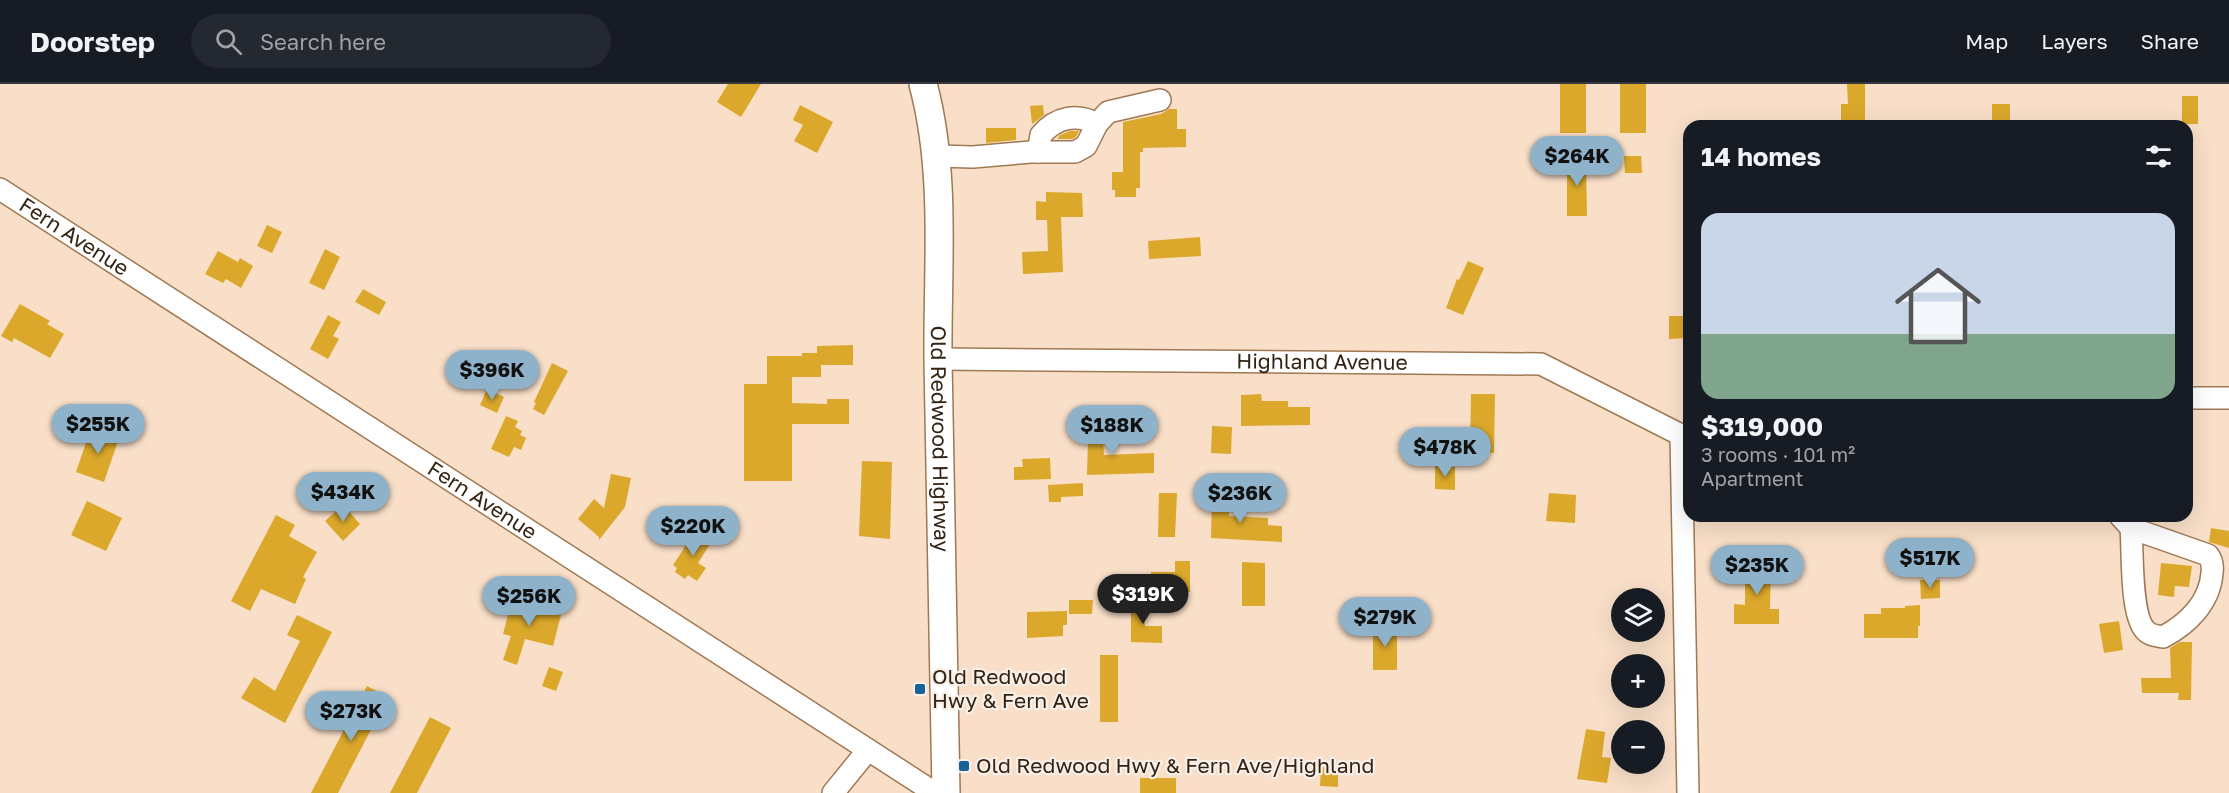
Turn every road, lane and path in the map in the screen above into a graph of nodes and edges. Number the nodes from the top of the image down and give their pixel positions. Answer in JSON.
{"nodes":[{"id":1,"x":923,"y":84,"type":"edge"},
{"id":2,"x":1160,"y":100,"type":"dead end"},
{"id":3,"x":1097,"y":124,"type":"junction"},
{"id":4,"x":1038,"y":152,"type":"junction"},
{"id":5,"x":936,"y":156,"type":"junction"},
{"id":6,"x":0,"y":189,"type":"edge"},
{"id":7,"x":938,"y":358,"type":"junction"},
{"id":8,"x":2229,"y":398,"type":"edge"},
{"id":9,"x":2193,"y":399,"type":"edge"},
{"id":10,"x":1683,"y":435,"type":"edge"},
{"id":11,"x":1686,"y":522,"type":"edge"},
{"id":12,"x":2126,"y":522,"type":"edge"},
{"id":13,"x":868,"y":750,"type":"junction"},
{"id":14,"x":833,"y":793,"type":"edge"},
{"id":15,"x":934,"y":793,"type":"edge"},
{"id":16,"x":946,"y":793,"type":"edge"},
{"id":17,"x":1688,"y":793,"type":"edge"}],
"edges":[{"from":1,"to":5,"type":"main road","name":"Old Redwood Highway"},
{"from":2,"to":3,"type":"street"},
{"from":3,"to":4,"type":"street"},
{"from":3,"to":4,"type":"street"},
{"from":4,"to":5,"type":"street"},
{"from":5,"to":7,"type":"main road","name":"Old Redwood Highway"},
{"from":6,"to":13,"type":"street","name":"Fern Avenue"},
{"from":7,"to":10,"type":"street","name":"Highland Avenue"},
{"from":7,"to":16,"type":"main road","name":"Old Redwood Highway"},
{"from":8,"to":9,"type":"street"},
{"from":11,"to":17,"type":"street"},
{"from":12,"to":12,"type":"street"},
{"from":13,"to":14,"type":"street"},
{"from":13,"to":15,"type":"street","name":"Fern Avenue"}]}
